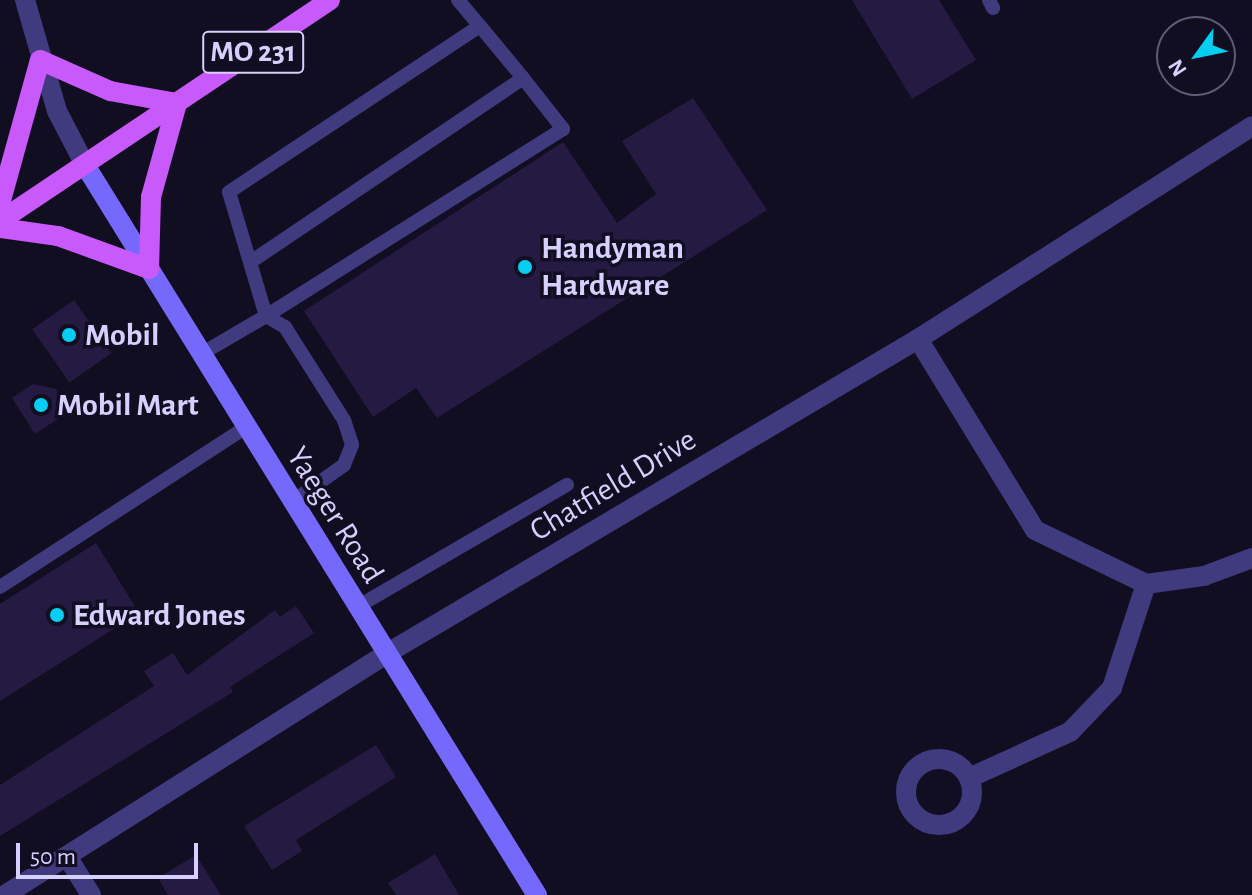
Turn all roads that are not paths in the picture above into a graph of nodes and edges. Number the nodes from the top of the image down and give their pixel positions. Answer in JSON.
{"nodes":[{"id":1,"x":25,"y":0,"type":"edge"},
{"id":2,"x":330,"y":0,"type":"edge"},
{"id":3,"x":458,"y":0,"type":"edge"},
{"id":4,"x":480,"y":26,"type":"junction"},
{"id":5,"x":40,"y":60,"type":"junction"},
{"id":6,"x":523,"y":78,"type":"junction"},
{"id":7,"x":177,"y":103,"type":"junction"},
{"id":8,"x":1252,"y":126,"type":"edge"},
{"id":9,"x":85,"y":165,"type":"junction"},
{"id":10,"x":0,"y":204,"type":"edge"},
{"id":11,"x":0,"y":221,"type":"edge"},
{"id":12,"x":0,"y":228,"type":"edge"},
{"id":13,"x":252,"y":261,"type":"junction"},
{"id":14,"x":149,"y":269,"type":"junction"},
{"id":15,"x":266,"y":316,"type":"junction"},
{"id":16,"x":918,"y":339,"type":"junction"},
{"id":17,"x":201,"y":354,"type":"junction"},
{"id":18,"x":245,"y":428,"type":"junction"},
{"id":19,"x":567,"y":485,"type":"dead end"},
{"id":20,"x":292,"y":502,"type":"junction"},
{"id":21,"x":1252,"y":558,"type":"edge"},
{"id":22,"x":1146,"y":584,"type":"junction"},
{"id":23,"x":0,"y":587,"type":"edge"},
{"id":24,"x":357,"y":607,"type":"junction"},
{"id":25,"x":386,"y":654,"type":"junction"},
{"id":26,"x":969,"y":778,"type":"dead end"},
{"id":27,"x":68,"y":858,"type":"junction"},
{"id":28,"x":5,"y":895,"type":"edge"},
{"id":29,"x":91,"y":895,"type":"edge"},
{"id":30,"x":537,"y":895,"type":"edge"}],
"edges":[{"from":1,"to":5,"type":"street"},
{"from":2,"to":7,"type":"main road","number":"MO 231"},
{"from":3,"to":4,"type":"lane"},
{"from":4,"to":6,"type":"lane"},
{"from":4,"to":13,"type":"lane"},
{"from":5,"to":7,"type":"main road"},
{"from":5,"to":9,"type":"street"},
{"from":5,"to":10,"type":"main road"},
{"from":6,"to":13,"type":"lane"},
{"from":6,"to":15,"type":"lane"},
{"from":7,"to":9,"type":"main road","number":"MO 231"},
{"from":7,"to":14,"type":"main road"},
{"from":8,"to":16,"type":"street","name":"Chatfield Drive"},
{"from":9,"to":11,"type":"main road","number":"MO 231"},
{"from":9,"to":14,"type":"street","name":"Yaeger Road"},
{"from":12,"to":14,"type":"main road"},
{"from":13,"to":15,"type":"lane"},
{"from":14,"to":17,"type":"street","name":"Yaeger Road"},
{"from":15,"to":17,"type":"lane"},
{"from":15,"to":20,"type":"lane"},
{"from":16,"to":22,"type":"street"},
{"from":16,"to":25,"type":"street","name":"Chatfield Drive"},
{"from":17,"to":18,"type":"street","name":"Yaeger Road"},
{"from":18,"to":20,"type":"street","name":"Yaeger Road"},
{"from":18,"to":23,"type":"lane"},
{"from":19,"to":24,"type":"lane"},
{"from":20,"to":24,"type":"street","name":"Yaeger Road"},
{"from":21,"to":22,"type":"street"},
{"from":22,"to":26,"type":"street"},
{"from":24,"to":25,"type":"street","name":"Yaeger Road"},
{"from":25,"to":27,"type":"street","name":"Chatfield Drive"},
{"from":25,"to":30,"type":"street","name":"Yaeger Road"},
{"from":27,"to":28,"type":"street","name":"Chatfield Drive"},
{"from":27,"to":29,"type":"street"}]}
